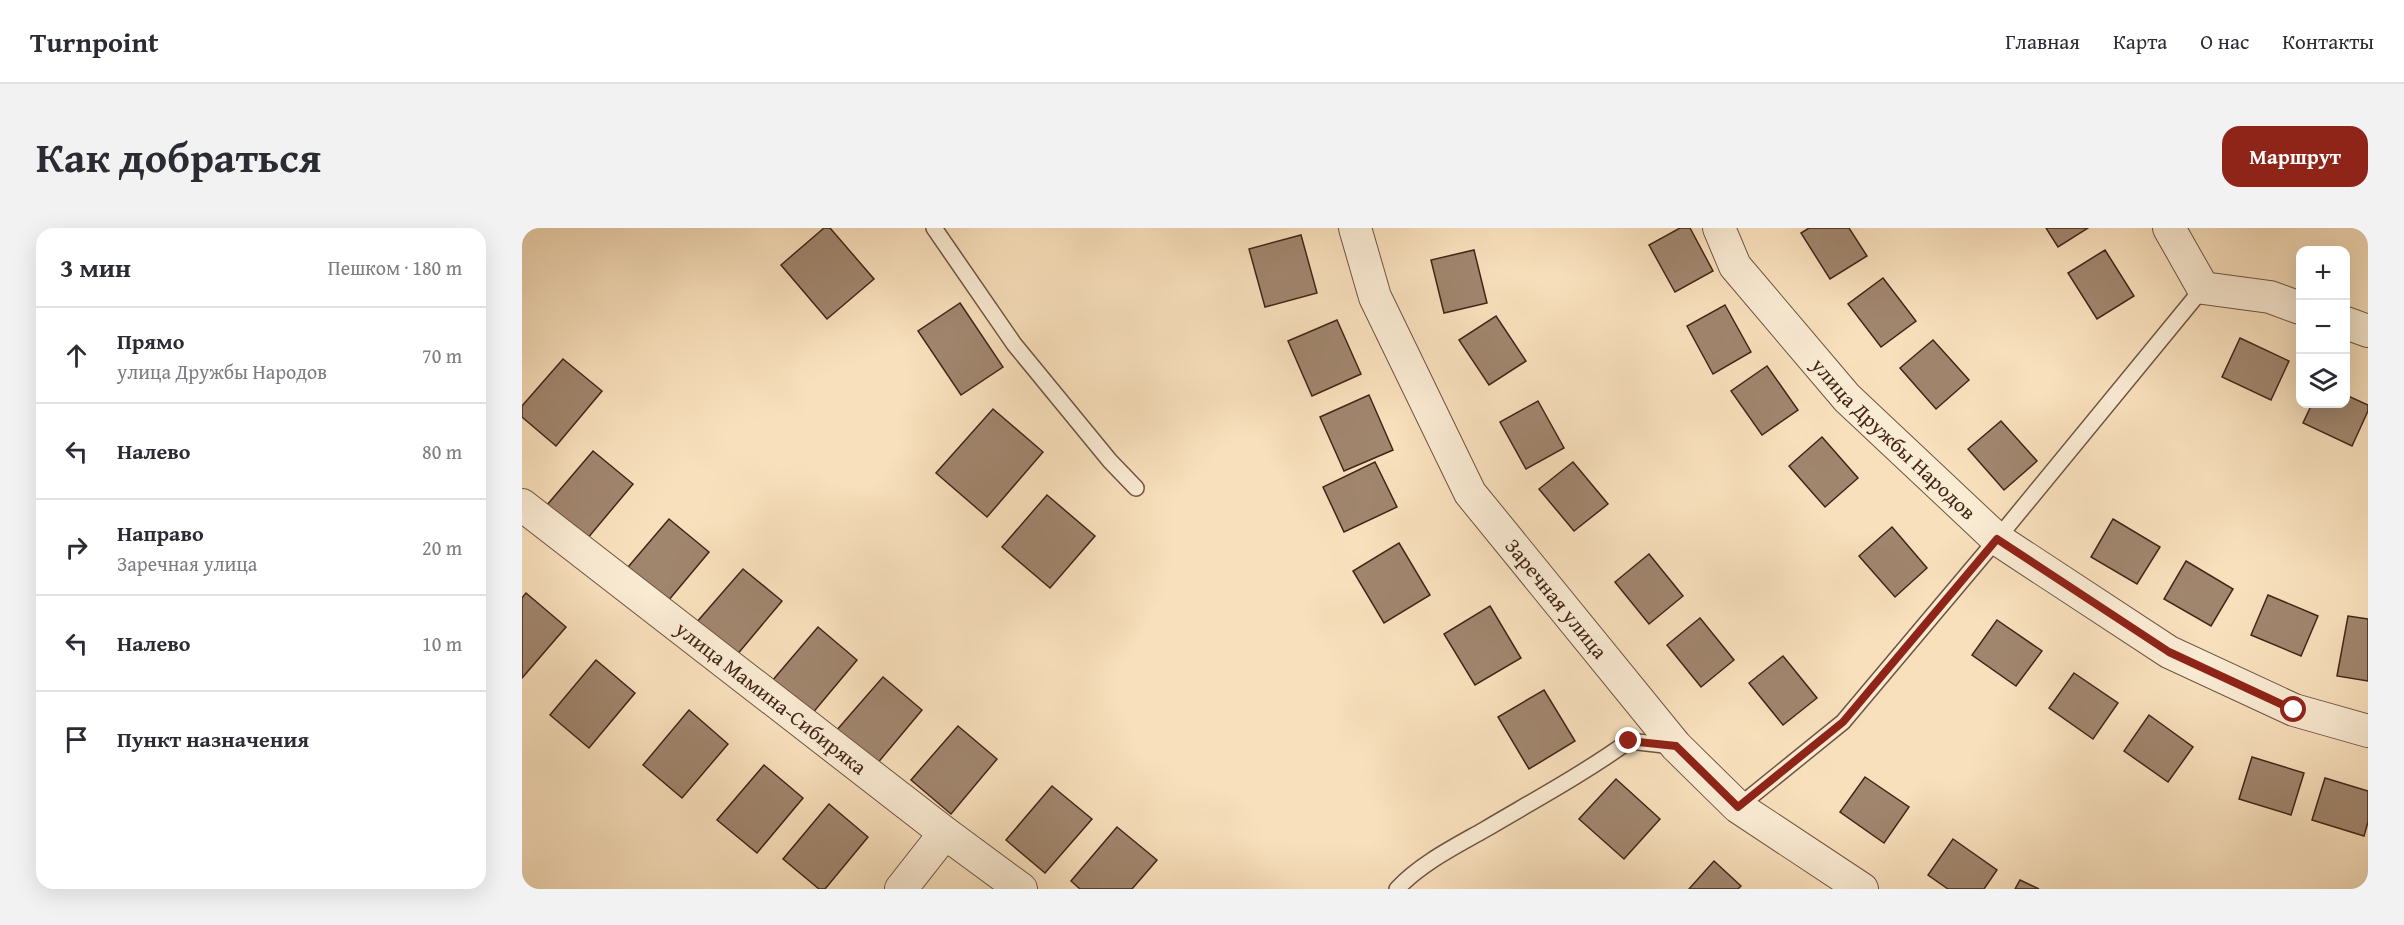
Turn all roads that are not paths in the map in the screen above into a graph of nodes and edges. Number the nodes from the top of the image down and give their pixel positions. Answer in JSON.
{"nodes":[{"id":1,"x":934,"y":228,"type":"edge"},
{"id":2,"x":1355,"y":228,"type":"edge"},
{"id":3,"x":1719,"y":228,"type":"edge"},
{"id":4,"x":2169,"y":228,"type":"edge"},
{"id":5,"x":2203,"y":288,"type":"junction"},
{"id":6,"x":2296,"y":306,"type":"edge"},
{"id":7,"x":2350,"y":324,"type":"edge"},
{"id":8,"x":2368,"y":331,"type":"edge"},
{"id":9,"x":1136,"y":488,"type":"dead end"},
{"id":10,"x":522,"y":505,"type":"edge"},
{"id":11,"x":1997,"y":539,"type":"junction"},
{"id":12,"x":2368,"y":731,"type":"edge"},
{"id":13,"x":1676,"y":746,"type":"junction"},
{"id":14,"x":1738,"y":807,"type":"junction"},
{"id":15,"x":945,"y":833,"type":"junction"},
{"id":16,"x":901,"y":889,"type":"edge"},
{"id":17,"x":1021,"y":889,"type":"edge"},
{"id":18,"x":1397,"y":889,"type":"edge"},
{"id":19,"x":1862,"y":889,"type":"edge"}],
"edges":[{"from":1,"to":9,"type":"lane"},
{"from":2,"to":13,"type":"street","name":"Заречная улица"},
{"from":3,"to":11,"type":"street","name":"улица Дружбы Народов"},
{"from":4,"to":5,"type":"street"},
{"from":5,"to":6,"type":"street"},
{"from":5,"to":11,"type":"lane"},
{"from":7,"to":8,"type":"street"},
{"from":10,"to":15,"type":"street","name":"улица Мамина-Сибиряка"},
{"from":11,"to":12,"type":"street","name":"улица Дружбы Народов"},
{"from":11,"to":14,"type":"lane"},
{"from":13,"to":14,"type":"street","name":"Заречная улица"},
{"from":13,"to":18,"type":"lane"},
{"from":14,"to":19,"type":"street","name":"Заречная улица"},
{"from":15,"to":16,"type":"street"},
{"from":15,"to":17,"type":"street","name":"улица Мамина-Сибиряка"}]}
